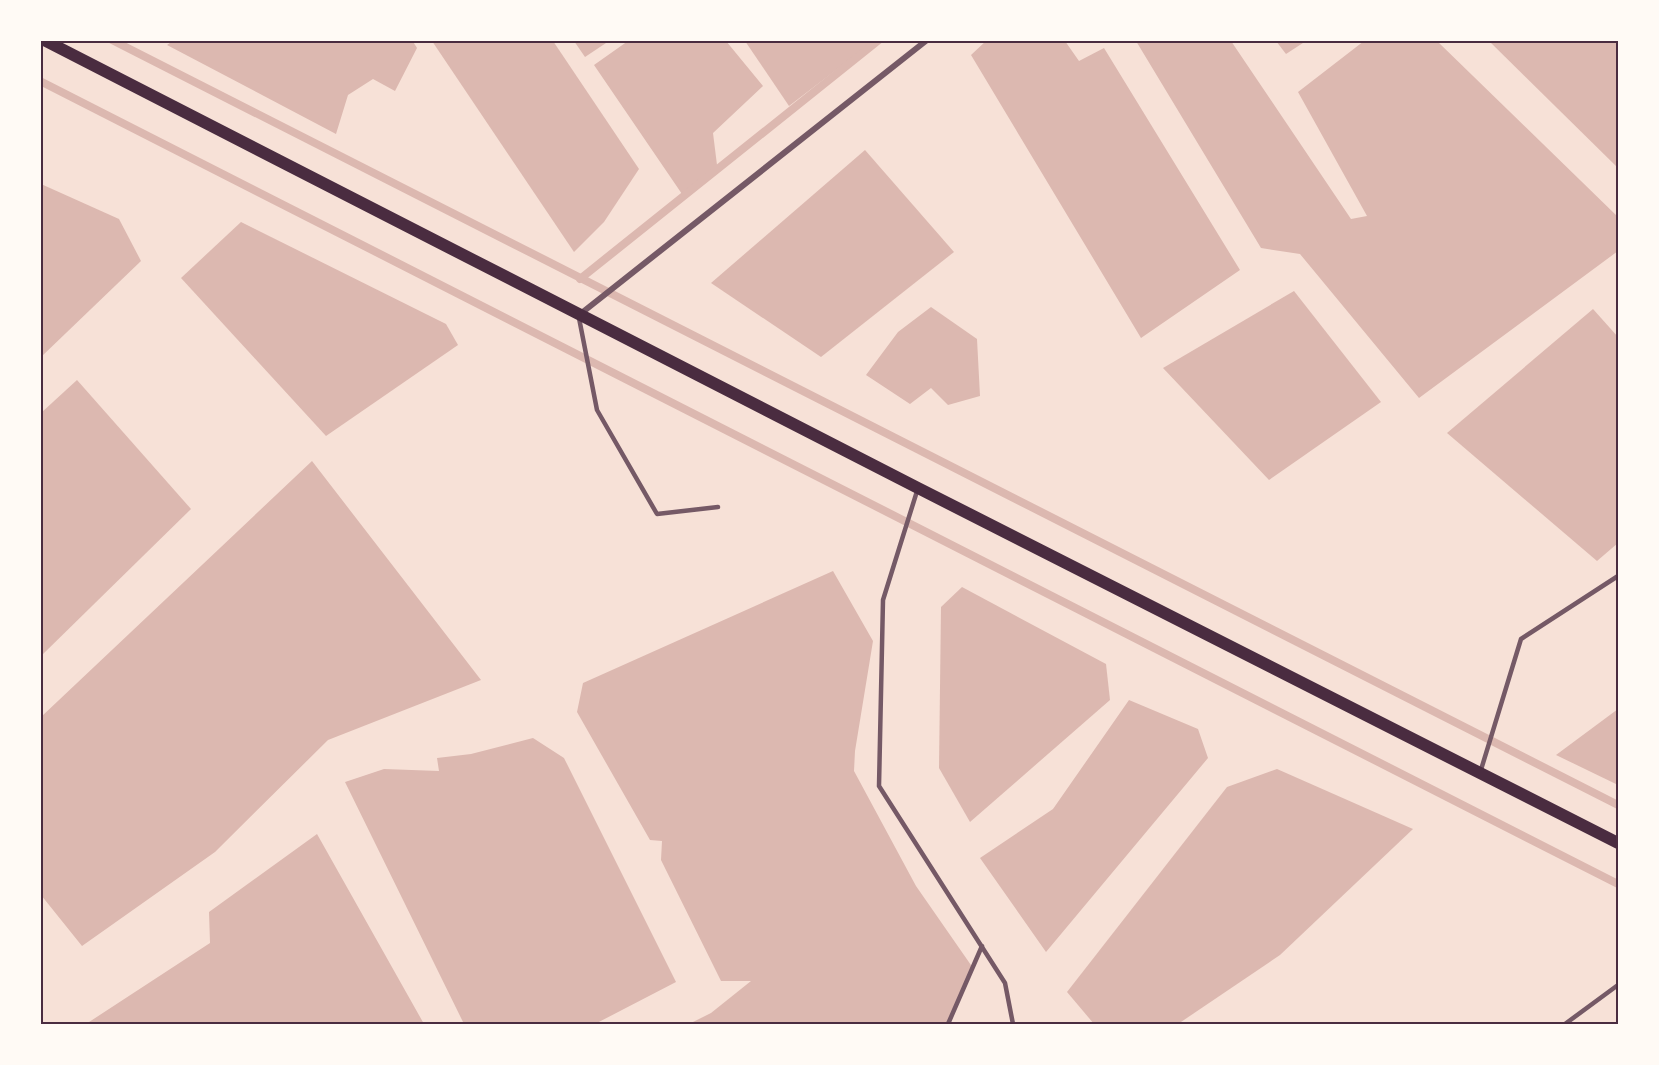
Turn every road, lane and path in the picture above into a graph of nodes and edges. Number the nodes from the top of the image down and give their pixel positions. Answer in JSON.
{"nodes":[{"id":1,"x":44,"y":40,"type":"edge"},
{"id":2,"x":927,"y":40,"type":"edge"},
{"id":3,"x":579,"y":315,"type":"junction"},
{"id":4,"x":918,"y":488,"type":"junction"},
{"id":5,"x":718,"y":507,"type":"dead end"},
{"id":6,"x":1618,"y":576,"type":"edge"},
{"id":7,"x":1480,"y":773,"type":"junction"},
{"id":8,"x":1618,"y":843,"type":"edge"},
{"id":9,"x":982,"y":946,"type":"junction"},
{"id":10,"x":1618,"y":985,"type":"edge"},
{"id":11,"x":948,"y":1024,"type":"edge"},
{"id":12,"x":1014,"y":1024,"type":"edge"},
{"id":13,"x":1565,"y":1024,"type":"edge"}],
"edges":[{"from":1,"to":3,"type":"main road"},
{"from":2,"to":3,"type":"street"},
{"from":3,"to":4,"type":"main road"},
{"from":3,"to":5,"type":"lane"},
{"from":4,"to":7,"type":"main road"},
{"from":4,"to":9,"type":"lane"},
{"from":6,"to":7,"type":"lane"},
{"from":7,"to":8,"type":"main road"},
{"from":9,"to":11,"type":"lane"},
{"from":9,"to":12,"type":"lane"},
{"from":10,"to":13,"type":"lane"}]}
